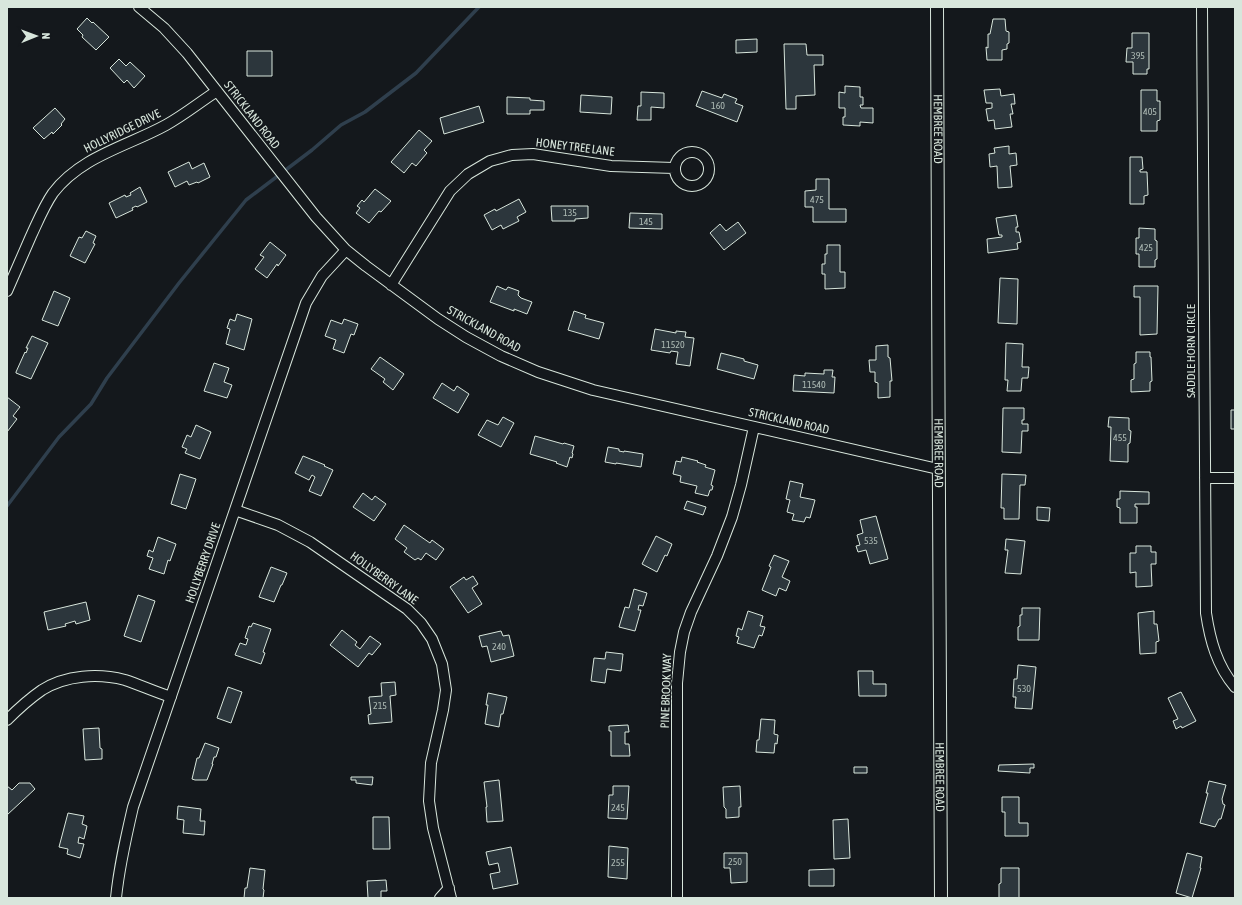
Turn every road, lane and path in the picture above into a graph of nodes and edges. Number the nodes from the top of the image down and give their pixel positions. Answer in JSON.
{"nodes":[{"id":1,"x":139,"y":7,"type":"edge"},
{"id":2,"x":937,"y":7,"type":"edge"},
{"id":3,"x":1202,"y":7,"type":"edge"},
{"id":4,"x":217,"y":92,"type":"junction"},
{"id":5,"x":674,"y":168,"type":"dead end"},
{"id":6,"x":346,"y":250,"type":"junction"},
{"id":7,"x":391,"y":285,"type":"junction"},
{"id":8,"x":7,"y":291,"type":"edge"},
{"id":9,"x":754,"y":427,"type":"junction"},
{"id":10,"x":938,"y":469,"type":"junction"},
{"id":11,"x":1205,"y":478,"type":"junction"},
{"id":12,"x":1235,"y":478,"type":"edge"},
{"id":13,"x":234,"y":510,"type":"junction"},
{"id":14,"x":1235,"y":688,"type":"edge"},
{"id":15,"x":171,"y":697,"type":"junction"},
{"id":16,"x":7,"y":720,"type":"edge"},
{"id":17,"x":450,"y":893,"type":"edge"},
{"id":18,"x":116,"y":898,"type":"edge"},
{"id":19,"x":440,"y":898,"type":"edge"},
{"id":20,"x":677,"y":898,"type":"edge"},
{"id":21,"x":941,"y":898,"type":"edge"}],
"edges":[{"from":1,"to":4,"type":"street","name":"STRICKLAND ROAD"},
{"from":2,"to":10,"type":"street","name":"HEMBREE ROAD"},
{"from":3,"to":11,"type":"street","name":"SADDLE HORN CIRCLE"},
{"from":4,"to":6,"type":"street","name":"STRICKLAND ROAD"},
{"from":4,"to":8,"type":"street","name":"HOLLYRIDGE DRIVE"},
{"from":5,"to":7,"type":"street","name":"HONEY TREE LANE"},
{"from":6,"to":7,"type":"street","name":"STRICKLAND ROAD"},
{"from":6,"to":13,"type":"street","name":"HOLLYBERRY DRIVE"},
{"from":7,"to":9,"type":"street","name":"STRICKLAND ROAD"},
{"from":9,"to":10,"type":"street","name":"STRICKLAND ROAD"},
{"from":9,"to":20,"type":"street","name":"PINE BROOK WAY"},
{"from":10,"to":21,"type":"street","name":"HEMBREE ROAD"},
{"from":11,"to":12,"type":"street"},
{"from":11,"to":14,"type":"street","name":"SADDLE HORN CIRCLE"},
{"from":13,"to":15,"type":"street","name":"HOLLYBERRY DRIVE"},
{"from":13,"to":17,"type":"street","name":"HOLLYBERRY LANE"},
{"from":15,"to":16,"type":"street"},
{"from":15,"to":18,"type":"street","name":"HOLLYBERRY DRIVE"},
{"from":17,"to":19,"type":"street"}]}
